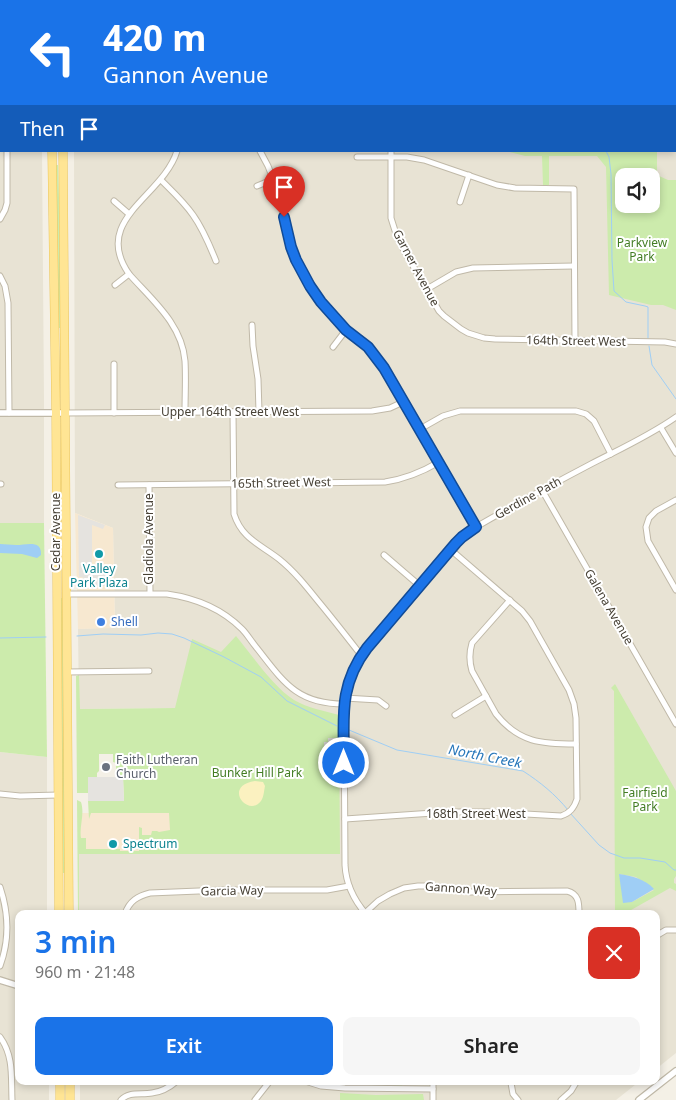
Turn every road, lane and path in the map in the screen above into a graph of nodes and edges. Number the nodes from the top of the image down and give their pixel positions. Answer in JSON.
{"nodes":[{"id":1,"x":52,"y":152,"type":"edge"},
{"id":2,"x":63,"y":152,"type":"edge"},
{"id":3,"x":177,"y":152,"type":"edge"},
{"id":4,"x":260,"y":152,"type":"edge"},
{"id":5,"x":7,"y":154,"type":"edge"},
{"id":6,"x":391,"y":154,"type":"edge"},
{"id":7,"x":0,"y":157,"type":"edge"},
{"id":8,"x":357,"y":157,"type":"dead end"},
{"id":9,"x":469,"y":175,"type":"junction"},
{"id":10,"x":274,"y":179,"type":"junction"},
{"id":11,"x":161,"y":180,"type":"junction"},
{"id":12,"x":257,"y":186,"type":"dead end"},
{"id":13,"x":114,"y":201,"type":"dead end"},
{"id":14,"x":460,"y":202,"type":"dead end"},
{"id":15,"x":129,"y":214,"type":"junction"},
{"id":16,"x":0,"y":219,"type":"edge"},
{"id":17,"x":216,"y":262,"type":"dead end"},
{"id":18,"x":574,"y":266,"type":"junction"},
{"id":19,"x":129,"y":274,"type":"junction"},
{"id":20,"x":0,"y":276,"type":"edge"},
{"id":21,"x":115,"y":285,"type":"dead end"},
{"id":22,"x":427,"y":289,"type":"junction"},
{"id":23,"x":252,"y":325,"type":"dead end"},
{"id":24,"x":346,"y":330,"type":"junction"},
{"id":25,"x":475,"y":335,"type":"joint"},
{"id":26,"x":575,"y":341,"type":"junction"},
{"id":27,"x":676,"y":344,"type":"edge"},
{"id":28,"x":333,"y":347,"type":"dead end"},
{"id":29,"x":114,"y":364,"type":"dead end"},
{"id":30,"x":403,"y":402,"type":"junction"},
{"id":31,"x":185,"y":412,"type":"junction"},
{"id":32,"x":233,"y":412,"type":"junction"},
{"id":33,"x":259,"y":412,"type":"junction"},
{"id":34,"x":0,"y":413,"type":"edge"},
{"id":35,"x":9,"y":413,"type":"junction"},
{"id":36,"x":60,"y":413,"type":"junction"},
{"id":37,"x":114,"y":413,"type":"junction"},
{"id":38,"x":676,"y":417,"type":"edge"},
{"id":39,"x":661,"y":428,"type":"junction"},
{"id":40,"x":420,"y":429,"type":"junction"},
{"id":41,"x":676,"y":453,"type":"edge"},
{"id":42,"x":611,"y":454,"type":"junction"},
{"id":43,"x":439,"y":462,"type":"junction"},
{"id":44,"x":234,"y":484,"type":"junction"},
{"id":45,"x":118,"y":485,"type":"dead end"},
{"id":46,"x":149,"y":485,"type":"junction"},
{"id":47,"x":542,"y":490,"type":"junction"},
{"id":48,"x":676,"y":500,"type":"edge"},
{"id":49,"x":476,"y":527,"type":"junction"},
{"id":50,"x":451,"y":550,"type":"junction"},
{"id":51,"x":384,"y":555,"type":"dead end"},
{"id":52,"x":57,"y":565,"type":"junction"},
{"id":53,"x":420,"y":586,"type":"junction"},
{"id":54,"x":676,"y":590,"type":"edge"},
{"id":55,"x":150,"y":593,"type":"junction"},
{"id":56,"x":66,"y":594,"type":"junction"},
{"id":57,"x":510,"y":600,"type":"junction"},
{"id":58,"x":362,"y":655,"type":"junction"},
{"id":59,"x":149,"y":671,"type":"dead end"},
{"id":60,"x":67,"y":672,"type":"junction"},
{"id":61,"x":486,"y":696,"type":"junction"},
{"id":62,"x":344,"y":701,"type":"junction"},
{"id":63,"x":386,"y":706,"type":"dead end"},
{"id":64,"x":455,"y":714,"type":"dead end"},
{"id":65,"x":676,"y":724,"type":"edge"},
{"id":66,"x":576,"y":744,"type":"junction"},
{"id":67,"x":0,"y":794,"type":"edge"},
{"id":68,"x":58,"y":795,"type":"junction"},
{"id":69,"x":345,"y":819,"type":"junction"},
{"id":70,"x":349,"y":886,"type":"junction"},
{"id":71,"x":0,"y":887,"type":"edge"},
{"id":72,"x":59,"y":910,"type":"edge"},
{"id":73,"x":69,"y":910,"type":"edge"},
{"id":74,"x":126,"y":910,"type":"edge"},
{"id":75,"x":363,"y":910,"type":"edge"},
{"id":76,"x":368,"y":910,"type":"edge"},
{"id":77,"x":579,"y":910,"type":"edge"},
{"id":78,"x":676,"y":930,"type":"edge"},
{"id":79,"x":660,"y":934,"type":"edge"},
{"id":80,"x":0,"y":966,"type":"edge"},
{"id":81,"x":0,"y":980,"type":"edge"},
{"id":82,"x":15,"y":985,"type":"edge"},
{"id":83,"x":0,"y":1037,"type":"edge"},
{"id":84,"x":676,"y":1071,"type":"edge"},
{"id":85,"x":660,"y":1084,"type":"edge"},
{"id":86,"x":60,"y":1085,"type":"edge"},
{"id":87,"x":70,"y":1085,"type":"edge"},
{"id":88,"x":172,"y":1085,"type":"edge"},
{"id":89,"x":267,"y":1085,"type":"edge"},
{"id":90,"x":319,"y":1085,"type":"edge"},
{"id":91,"x":433,"y":1085,"type":"edge"},
{"id":92,"x":511,"y":1085,"type":"edge"},
{"id":93,"x":575,"y":1085,"type":"edge"},
{"id":94,"x":658,"y":1085,"type":"edge"},
{"id":95,"x":433,"y":1089,"type":"junction"},
{"id":96,"x":12,"y":1100,"type":"edge"},
{"id":97,"x":60,"y":1100,"type":"edge"},
{"id":98,"x":70,"y":1100,"type":"edge"},
{"id":99,"x":121,"y":1100,"type":"edge"},
{"id":100,"x":255,"y":1100,"type":"edge"},
{"id":101,"x":433,"y":1100,"type":"edge"},
{"id":102,"x":518,"y":1100,"type":"edge"},
{"id":103,"x":561,"y":1100,"type":"edge"},
{"id":104,"x":639,"y":1100,"type":"edge"}],
"edges":[{"from":1,"to":36,"type":"main road","name":"Cedar Avenue"},
{"from":2,"to":36,"type":"main road","name":"Cedar Avenue"},
{"from":3,"to":11,"type":"street"},
{"from":4,"to":10,"type":"street"},
{"from":5,"to":7,"type":"street"},
{"from":5,"to":16,"type":"street"},
{"from":6,"to":8,"type":"street"},
{"from":6,"to":9,"type":"street"},
{"from":6,"to":22,"type":"street","name":"Garner Avenue"},
{"from":9,"to":14,"type":"street"},
{"from":9,"to":18,"type":"street"},
{"from":10,"to":12,"type":"street"},
{"from":10,"to":24,"type":"street"},
{"from":11,"to":15,"type":"street"},
{"from":11,"to":17,"type":"street"},
{"from":13,"to":15,"type":"street"},
{"from":15,"to":19,"type":"street"},
{"from":18,"to":22,"type":"street"},
{"from":18,"to":26,"type":"street"},
{"from":19,"to":21,"type":"street"},
{"from":19,"to":31,"type":"street"},
{"from":20,"to":35,"type":"street"},
{"from":22,"to":25,"type":"street","name":"Garner Avenue"},
{"from":23,"to":33,"type":"street"},
{"from":24,"to":28,"type":"street"},
{"from":24,"to":30,"type":"street"},
{"from":25,"to":26,"type":"street","name":"164th Street West"},
{"from":26,"to":27,"type":"street","name":"164th Street West"},
{"from":29,"to":37,"type":"street"},
{"from":30,"to":33,"type":"street","name":"Upper 164th Street West"},
{"from":30,"to":40,"type":"street"},
{"from":31,"to":32,"type":"street","name":"Upper 164th Street West"},
{"from":31,"to":37,"type":"street","name":"Upper 164th Street West"},
{"from":32,"to":33,"type":"street","name":"Upper 164th Street West"},
{"from":32,"to":44,"type":"street"},
{"from":34,"to":35,"type":"street"},
{"from":35,"to":36,"type":"street"},
{"from":36,"to":37,"type":"street","name":"Upper 164th Street West"},
{"from":36,"to":52,"type":"main road","name":"Cedar Avenue"},
{"from":36,"to":56,"type":"main road","name":"Cedar Avenue"},
{"from":38,"to":39,"type":"street","name":"Gerdine Path"},
{"from":39,"to":41,"type":"street"},
{"from":39,"to":42,"type":"street","name":"Gerdine Path"},
{"from":40,"to":42,"type":"street"},
{"from":40,"to":43,"type":"street"},
{"from":42,"to":47,"type":"street","name":"Gerdine Path"},
{"from":43,"to":44,"type":"street","name":"165th Street West"},
{"from":43,"to":49,"type":"street"},
{"from":44,"to":46,"type":"street","name":"165th Street West"},
{"from":44,"to":58,"type":"street"},
{"from":45,"to":46,"type":"street","name":"165th Street West"},
{"from":46,"to":55,"type":"street","name":"Gladiola Avenue"},
{"from":47,"to":49,"type":"street","name":"Gerdine Path"},
{"from":47,"to":65,"type":"street","name":"Galena Avenue"},
{"from":48,"to":54,"type":"street"},
{"from":49,"to":50,"type":"street","name":"Gerdine Path"},
{"from":50,"to":53,"type":"street","name":"Gerdine Path"},
{"from":50,"to":57,"type":"street"},
{"from":51,"to":53,"type":"street"},
{"from":52,"to":56,"type":"main road"},
{"from":52,"to":68,"type":"main road","name":"Cedar Avenue"},
{"from":53,"to":58,"type":"street","name":"Gerdine Path"},
{"from":55,"to":56,"type":"street"},
{"from":55,"to":62,"type":"street"},
{"from":56,"to":60,"type":"main road","name":"Cedar Avenue"},
{"from":57,"to":61,"type":"street"},
{"from":57,"to":66,"type":"street"},
{"from":58,"to":62,"type":"street","name":"Gerdine Path"},
{"from":59,"to":60,"type":"street"},
{"from":60,"to":73,"type":"main road","name":"Cedar Avenue"},
{"from":61,"to":64,"type":"street"},
{"from":61,"to":66,"type":"street"},
{"from":62,"to":63,"type":"street"},
{"from":62,"to":69,"type":"street","name":"Gerdine Path"},
{"from":66,"to":69,"type":"street","name":"168th Street West"},
{"from":67,"to":68,"type":"street"},
{"from":68,"to":72,"type":"main road","name":"Cedar Avenue"},
{"from":69,"to":70,"type":"street","name":"Gerdine Path"},
{"from":70,"to":74,"type":"street","name":"Garcia Way"},
{"from":70,"to":75,"type":"street","name":"Gerdine Path"},
{"from":71,"to":80,"type":"street"},
{"from":76,"to":77,"type":"street","name":"Gannon Way"},
{"from":78,"to":79,"type":"street"},
{"from":81,"to":82,"type":"street"},
{"from":83,"to":96,"type":"street"},
{"from":84,"to":85,"type":"street"},
{"from":86,"to":97,"type":"main road"},
{"from":87,"to":98,"type":"main road"},
{"from":88,"to":99,"type":"street"},
{"from":89,"to":100,"type":"street"},
{"from":90,"to":95,"type":"street"},
{"from":91,"to":95,"type":"street"},
{"from":92,"to":102,"type":"street"},
{"from":93,"to":103,"type":"street"},
{"from":94,"to":104,"type":"street"},
{"from":95,"to":101,"type":"street"}]}
